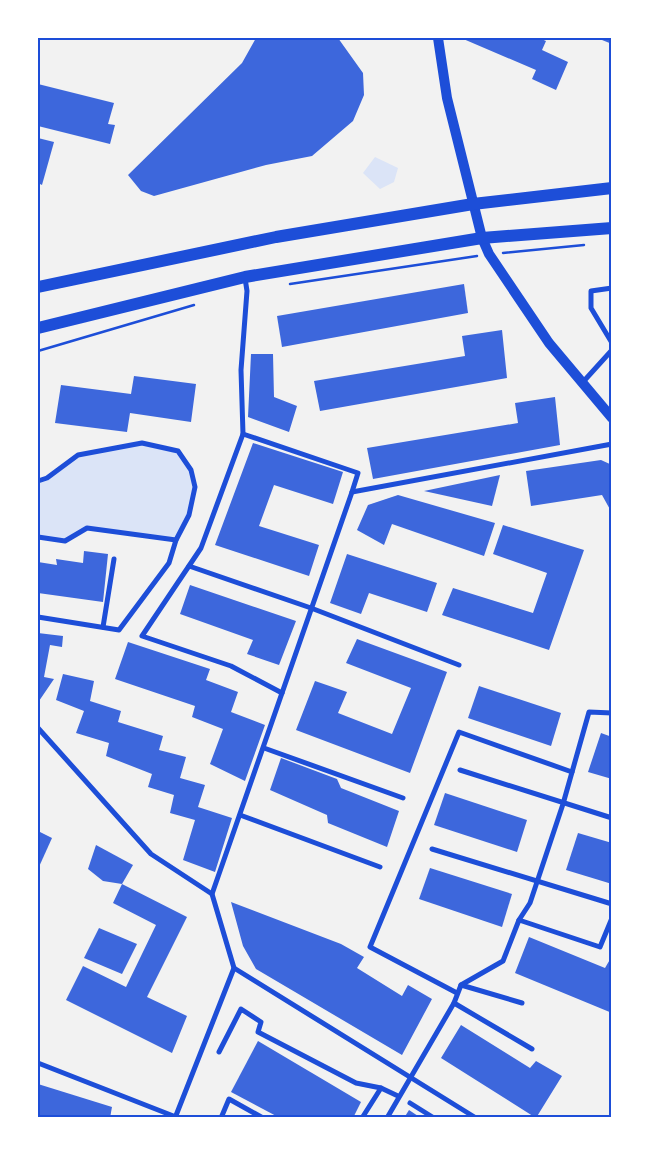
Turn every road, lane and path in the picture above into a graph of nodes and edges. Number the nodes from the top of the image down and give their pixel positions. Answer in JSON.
{"nodes":[{"id":1,"x":438,"y":38,"type":"edge"},
{"id":2,"x":612,"y":188,"type":"edge"},
{"id":3,"x":473,"y":204,"type":"junction"},
{"id":4,"x":612,"y":228,"type":"edge"},
{"id":5,"x":482,"y":238,"type":"junction"},
{"id":6,"x":593,"y":244,"type":"dead end"},
{"id":7,"x":489,"y":254,"type":"junction"},
{"id":8,"x":245,"y":278,"type":"junction"},
{"id":9,"x":286,"y":285,"type":"dead end"},
{"id":10,"x":38,"y":287,"type":"edge"},
{"id":11,"x":612,"y":288,"type":"edge"},
{"id":12,"x":202,"y":302,"type":"dead end"},
{"id":13,"x":38,"y":328,"type":"edge"},
{"id":14,"x":612,"y":343,"type":"edge"},
{"id":15,"x":612,"y":350,"type":"edge"},
{"id":16,"x":38,"y":351,"type":"edge"},
{"id":17,"x":583,"y":382,"type":"junction"},
{"id":18,"x":612,"y":418,"type":"edge"},
{"id":19,"x":243,"y":434,"type":"junction"},
{"id":20,"x":612,"y":444,"type":"edge"},
{"id":21,"x":38,"y":481,"type":"edge"},
{"id":22,"x":352,"y":492,"type":"junction"},
{"id":23,"x":38,"y":537,"type":"edge"},
{"id":24,"x":176,"y":540,"type":"junction"},
{"id":25,"x":114,"y":558,"type":"dead end"},
{"id":26,"x":188,"y":566,"type":"junction"},
{"id":27,"x":311,"y":608,"type":"junction"},
{"id":28,"x":38,"y":617,"type":"edge"},
{"id":29,"x":103,"y":627,"type":"junction"},
{"id":30,"x":459,"y":665,"type":"dead end"},
{"id":31,"x":282,"y":693,"type":"junction"},
{"id":32,"x":612,"y":713,"type":"edge"},
{"id":33,"x":38,"y":728,"type":"edge"},
{"id":34,"x":264,"y":748,"type":"junction"},
{"id":35,"x":460,"y":770,"type":"dead end"},
{"id":36,"x":572,"y":772,"type":"junction"},
{"id":37,"x":403,"y":798,"type":"dead end"},
{"id":38,"x":563,"y":804,"type":"junction"},
{"id":39,"x":240,"y":815,"type":"junction"},
{"id":40,"x":612,"y":818,"type":"edge"},
{"id":41,"x":432,"y":849,"type":"dead end"},
{"id":42,"x":380,"y":866,"type":"dead end"},
{"id":43,"x":536,"y":880,"type":"junction"},
{"id":44,"x":212,"y":894,"type":"junction"},
{"id":45,"x":612,"y":904,"type":"edge"},
{"id":46,"x":612,"y":918,"type":"edge"},
{"id":47,"x":519,"y":920,"type":"junction"},
{"id":48,"x":234,"y":968,"type":"junction"},
{"id":49,"x":461,"y":985,"type":"junction"},
{"id":50,"x":457,"y":994,"type":"junction"},
{"id":51,"x":454,"y":1003,"type":"junction"},
{"id":52,"x":522,"y":1003,"type":"dead end"},
{"id":53,"x":532,"y":1049,"type":"dead end"},
{"id":54,"x":218,"y":1052,"type":"dead end"},
{"id":55,"x":38,"y":1063,"type":"edge"},
{"id":56,"x":410,"y":1076,"type":"junction"},
{"id":57,"x":381,"y":1088,"type":"junction"},
{"id":58,"x":398,"y":1096,"type":"junction"},
{"id":59,"x":410,"y":1103,"type":"dead end"},
{"id":60,"x":175,"y":1117,"type":"edge"},
{"id":61,"x":221,"y":1118,"type":"edge"},
{"id":62,"x":263,"y":1118,"type":"edge"},
{"id":63,"x":362,"y":1118,"type":"edge"},
{"id":64,"x":387,"y":1118,"type":"edge"},
{"id":65,"x":434,"y":1118,"type":"edge"},
{"id":66,"x":476,"y":1118,"type":"edge"}],
"edges":[{"from":1,"to":3,"type":"main road"},
{"from":2,"to":3,"type":"main road"},
{"from":3,"to":5,"type":"main road"},
{"from":3,"to":10,"type":"main road"},
{"from":4,"to":5,"type":"main road"},
{"from":5,"to":7,"type":"main road"},
{"from":5,"to":8,"type":"main road"},
{"from":6,"to":7,"type":"path"},
{"from":7,"to":9,"type":"path"},
{"from":7,"to":17,"type":"main road"},
{"from":8,"to":13,"type":"main road"},
{"from":8,"to":19,"type":"street"},
{"from":11,"to":14,"type":"street"},
{"from":12,"to":16,"type":"path"},
{"from":15,"to":17,"type":"street"},
{"from":17,"to":18,"type":"main road"},
{"from":19,"to":22,"type":"street"},
{"from":19,"to":26,"type":"street"},
{"from":20,"to":22,"type":"street"},
{"from":21,"to":24,"type":"street"},
{"from":22,"to":27,"type":"street"},
{"from":23,"to":24,"type":"street"},
{"from":24,"to":29,"type":"street"},
{"from":25,"to":29,"type":"street"},
{"from":26,"to":27,"type":"street"},
{"from":26,"to":31,"type":"street"},
{"from":27,"to":30,"type":"street"},
{"from":27,"to":31,"type":"street"},
{"from":28,"to":29,"type":"street"},
{"from":31,"to":34,"type":"street"},
{"from":32,"to":36,"type":"street"},
{"from":33,"to":44,"type":"street"},
{"from":34,"to":37,"type":"street"},
{"from":34,"to":39,"type":"street"},
{"from":35,"to":38,"type":"street"},
{"from":36,"to":38,"type":"street"},
{"from":36,"to":50,"type":"street"},
{"from":38,"to":40,"type":"street"},
{"from":38,"to":43,"type":"street"},
{"from":39,"to":42,"type":"street"},
{"from":39,"to":44,"type":"street"},
{"from":41,"to":43,"type":"street"},
{"from":43,"to":45,"type":"street"},
{"from":43,"to":47,"type":"street"},
{"from":44,"to":48,"type":"street"},
{"from":46,"to":47,"type":"street"},
{"from":47,"to":49,"type":"street"},
{"from":48,"to":56,"type":"street"},
{"from":48,"to":60,"type":"street"},
{"from":49,"to":50,"type":"street"},
{"from":49,"to":52,"type":"street"},
{"from":50,"to":51,"type":"street"},
{"from":51,"to":53,"type":"street"},
{"from":51,"to":56,"type":"street"},
{"from":54,"to":57,"type":"street"},
{"from":55,"to":60,"type":"street"},
{"from":56,"to":58,"type":"street"},
{"from":56,"to":66,"type":"street"},
{"from":57,"to":58,"type":"street"},
{"from":57,"to":63,"type":"street"},
{"from":58,"to":64,"type":"street"},
{"from":59,"to":65,"type":"street"},
{"from":61,"to":62,"type":"street"}]}
